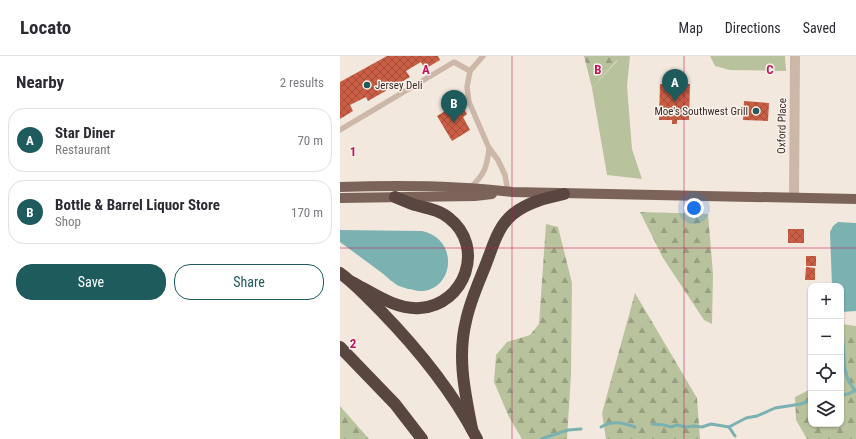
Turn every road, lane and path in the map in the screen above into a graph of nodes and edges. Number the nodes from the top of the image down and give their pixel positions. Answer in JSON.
{"nodes":[{"id":1,"x":483,"y":56,"type":"edge"},
{"id":2,"x":795,"y":56,"type":"edge"},
{"id":3,"x":470,"y":71,"type":"junction"},
{"id":4,"x":340,"y":130,"type":"edge"},
{"id":5,"x":489,"y":148,"type":"junction"},
{"id":6,"x":340,"y":187,"type":"edge"},
{"id":7,"x":470,"y":188,"type":"junction"},
{"id":8,"x":510,"y":192,"type":"junction"},
{"id":9,"x":564,"y":194,"type":"junction"},
{"id":10,"x":395,"y":197,"type":"junction"},
{"id":11,"x":794,"y":197,"type":"junction"},
{"id":12,"x":340,"y":198,"type":"edge"},
{"id":13,"x":856,"y":199,"type":"edge"},
{"id":14,"x":340,"y":272,"type":"edge"},
{"id":15,"x":352,"y":282,"type":"junction"},
{"id":16,"x":340,"y":347,"type":"edge"},
{"id":17,"x":475,"y":434,"type":"edge"},
{"id":18,"x":422,"y":439,"type":"edge"}],
"edges":[{"from":1,"to":3,"type":"lane"},
{"from":2,"to":11,"type":"street","name":"Oxford Place"},
{"from":3,"to":4,"type":"lane"},
{"from":3,"to":5,"type":"lane"},
{"from":5,"to":7,"type":"lane"},
{"from":5,"to":8,"type":"lane"},
{"from":6,"to":7,"type":"main road"},
{"from":7,"to":8,"type":"main road"},
{"from":8,"to":9,"type":"main road"},
{"from":8,"to":10,"type":"main road"},
{"from":9,"to":11,"type":"main road"},
{"from":9,"to":17,"type":"highway"},
{"from":10,"to":12,"type":"main road"},
{"from":10,"to":15,"type":"highway"},
{"from":11,"to":13,"type":"main road"},
{"from":14,"to":15,"type":"highway"},
{"from":15,"to":17,"type":"highway"},
{"from":16,"to":18,"type":"highway"}]}
